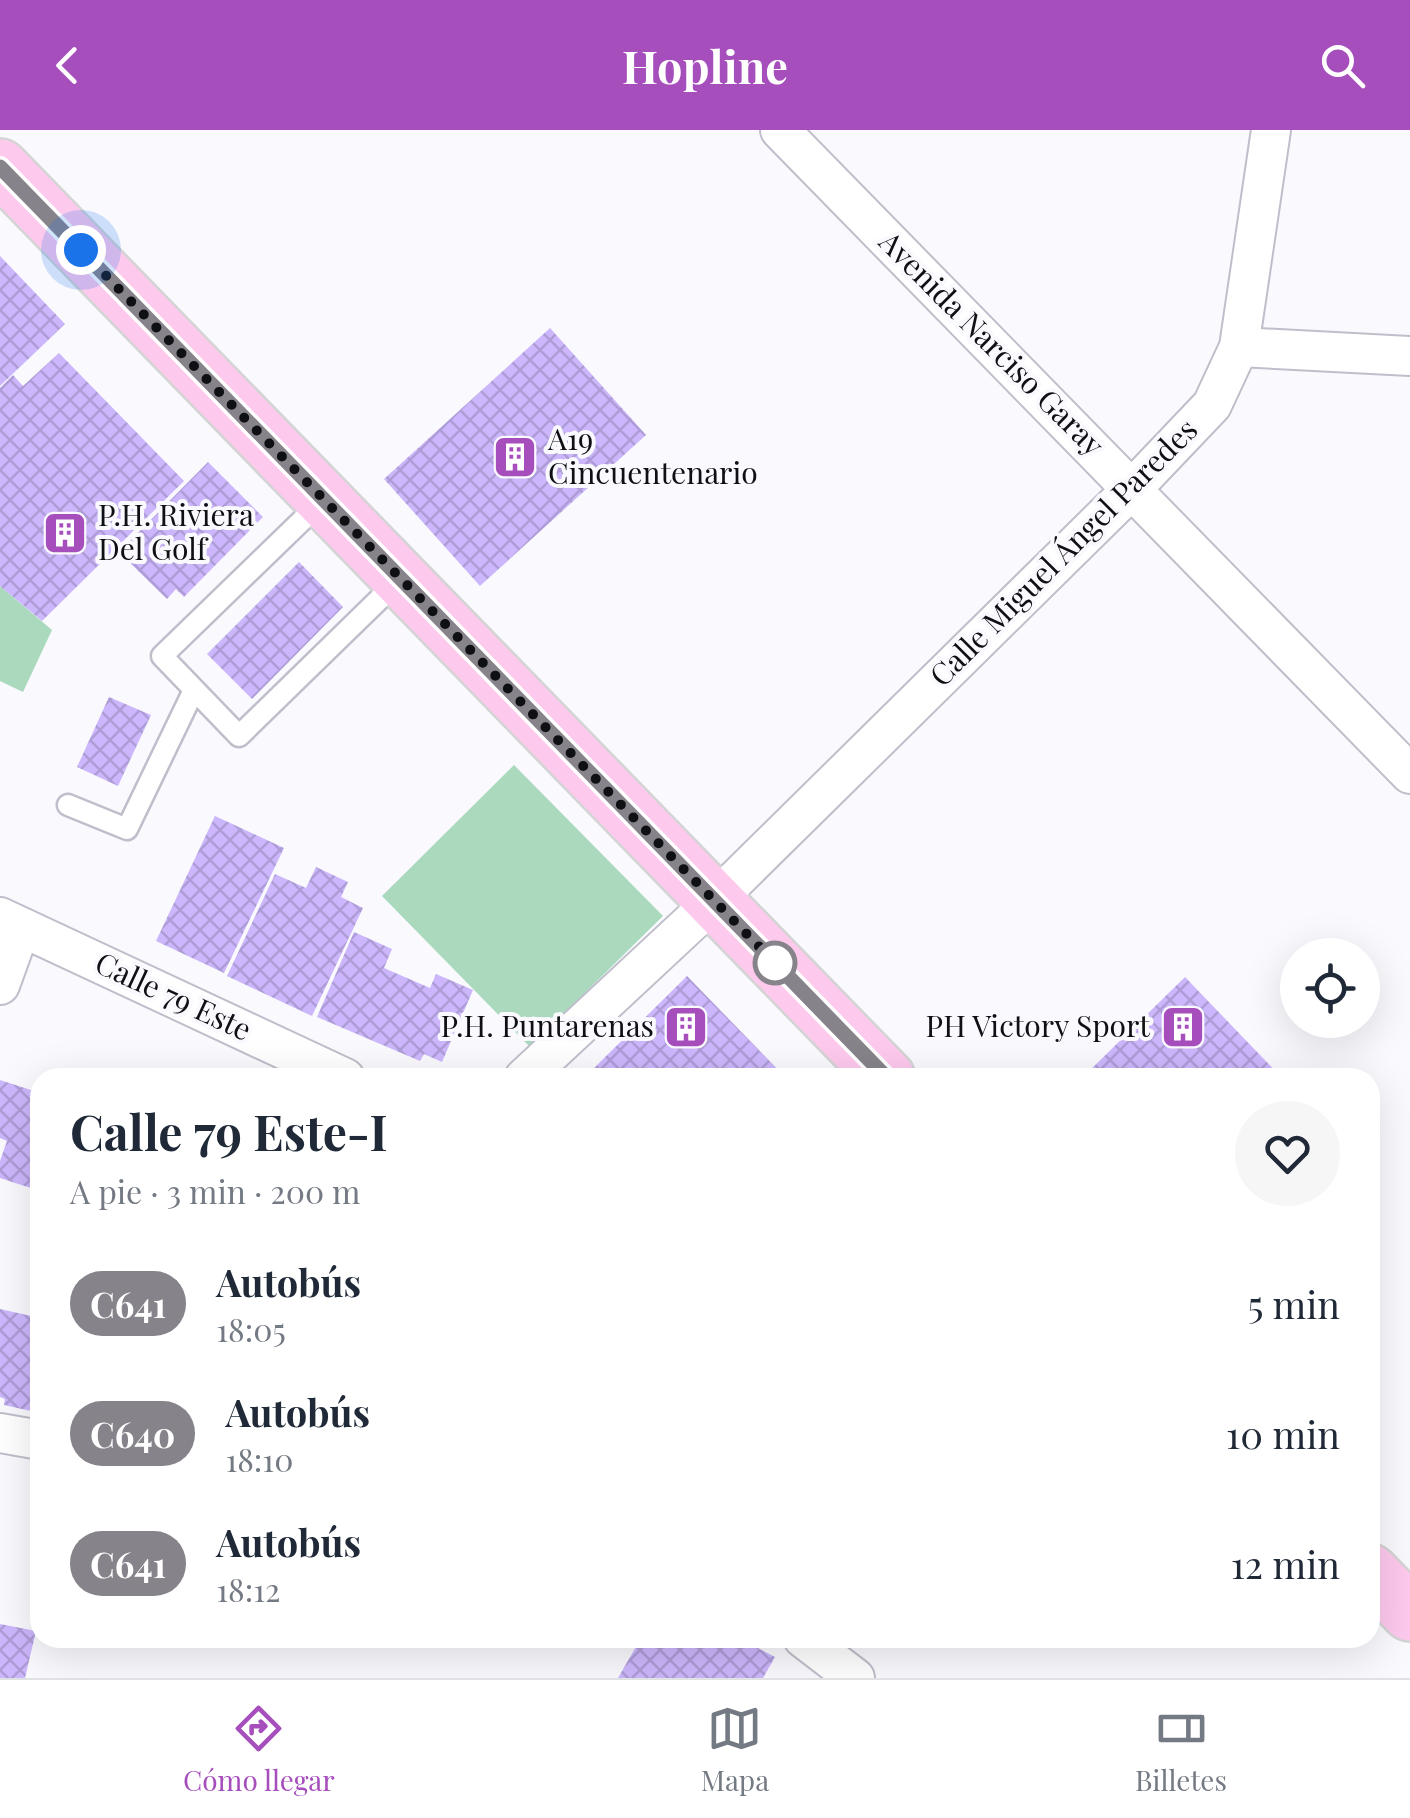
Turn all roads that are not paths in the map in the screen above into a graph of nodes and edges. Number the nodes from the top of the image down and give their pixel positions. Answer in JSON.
{"nodes":[{"id":1,"x":780,"y":130,"type":"edge"},
{"id":2,"x":1271,"y":130,"type":"edge"},
{"id":3,"x":0,"y":167,"type":"edge"},
{"id":4,"x":1238,"y":347,"type":"junction"},
{"id":5,"x":1410,"y":356,"type":"edge"},
{"id":6,"x":1133,"y":488,"type":"junction"},
{"id":7,"x":324,"y":500,"type":"junction"},
{"id":8,"x":401,"y":578,"type":"junction"},
{"id":9,"x":194,"y":690,"type":"junction"},
{"id":10,"x":1410,"y":774,"type":"edge"},
{"id":11,"x":68,"y":805,"type":"dead end"},
{"id":12,"x":714,"y":901,"type":"junction"},
{"id":13,"x":10,"y":922,"type":"edge"},
{"id":14,"x":0,"y":985,"type":"edge"},
{"id":15,"x":324,"y":1068,"type":"edge"},
{"id":16,"x":535,"y":1068,"type":"edge"},
{"id":17,"x":877,"y":1068,"type":"edge"},
{"id":18,"x":0,"y":1433,"type":"edge"},
{"id":19,"x":30,"y":1438,"type":"edge"},
{"id":20,"x":1380,"y":1582,"type":"edge"},
{"id":21,"x":1410,"y":1613,"type":"edge"},
{"id":22,"x":817,"y":1648,"type":"edge"},
{"id":23,"x":855,"y":1678,"type":"edge"}],
"edges":[{"from":1,"to":6,"type":"street","name":"Avenida Narciso Garay"},
{"from":2,"to":4,"type":"street","name":"Calle Miguel Ángel Paredes"},
{"from":3,"to":7,"type":"main road"},
{"from":4,"to":5,"type":"street"},
{"from":4,"to":6,"type":"street","name":"Calle Miguel Ángel Paredes"},
{"from":6,"to":10,"type":"street","name":"Avenida Narciso Garay"},
{"from":6,"to":12,"type":"street","name":"Calle Miguel Ángel Paredes"},
{"from":7,"to":8,"type":"main road"},
{"from":7,"to":9,"type":"lane"},
{"from":8,"to":9,"type":"lane"},
{"from":8,"to":12,"type":"main road"},
{"from":9,"to":11,"type":"lane"},
{"from":12,"to":16,"type":"street"},
{"from":12,"to":17,"type":"main road"},
{"from":13,"to":14,"type":"street"},
{"from":13,"to":15,"type":"street","name":"Calle 79 Este"},
{"from":18,"to":19,"type":"street"},
{"from":20,"to":21,"type":"main road"},
{"from":22,"to":23,"type":"street"}]}
